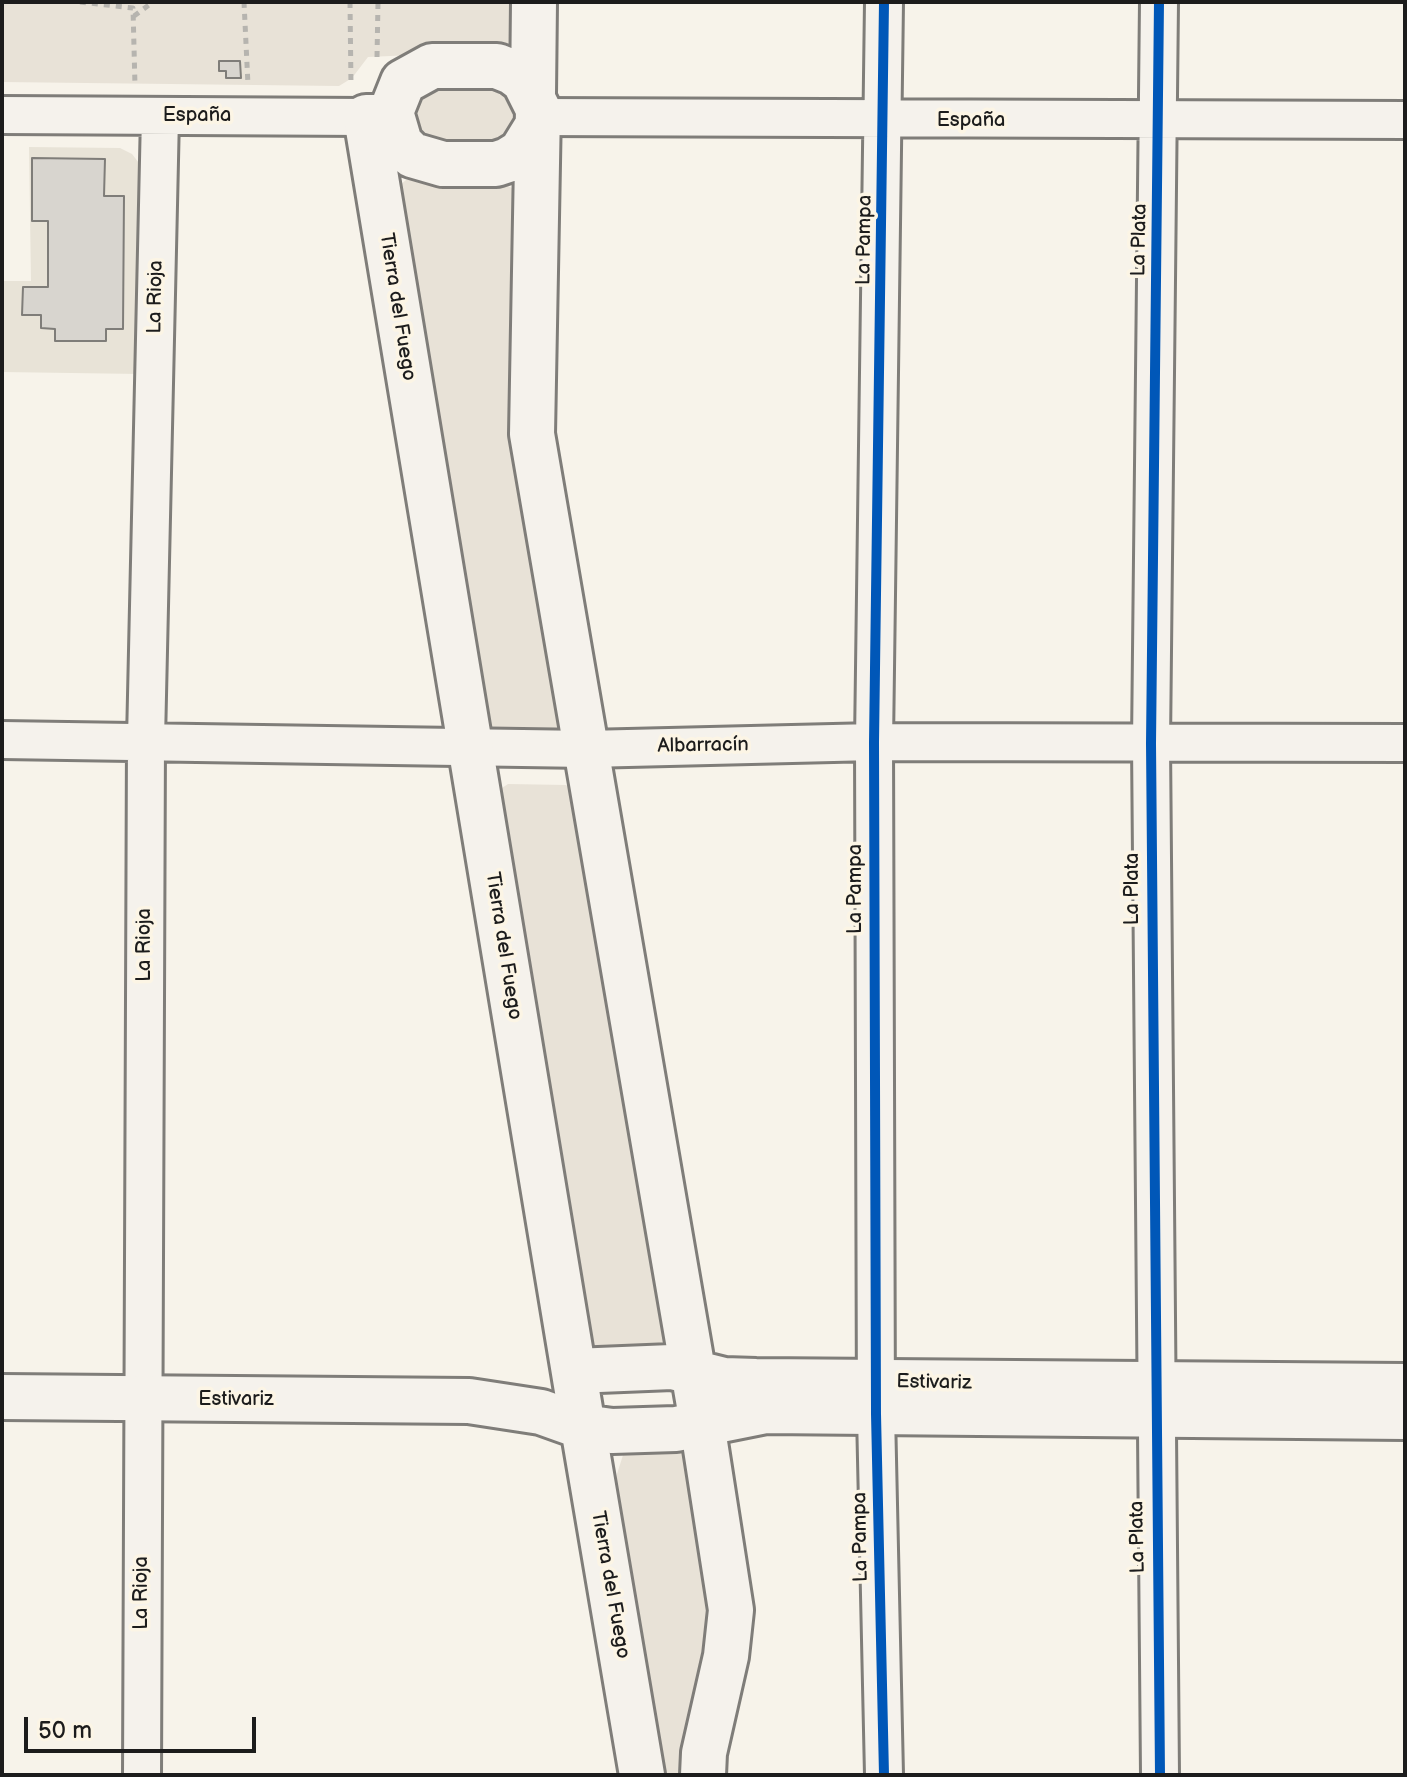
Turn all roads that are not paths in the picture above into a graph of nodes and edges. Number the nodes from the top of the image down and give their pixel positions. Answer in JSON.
{"nodes":[{"id":1,"x":534,"y":2,"type":"edge"},
{"id":2,"x":884,"y":2,"type":"edge"},
{"id":3,"x":1159,"y":2,"type":"edge"},
{"id":4,"x":536,"y":112,"type":"junction"},
{"id":5,"x":2,"y":115,"type":"edge"},
{"id":6,"x":148,"y":116,"type":"junction"},
{"id":7,"x":370,"y":117,"type":"junction"},
{"id":8,"x":1159,"y":119,"type":"junction"},
{"id":9,"x":1405,"y":120,"type":"edge"},
{"id":10,"x":885,"y":121,"type":"junction"},
{"id":11,"x":2,"y":740,"type":"edge"},
{"id":12,"x":146,"y":740,"type":"junction"},
{"id":13,"x":874,"y":742,"type":"junction"},
{"id":14,"x":1151,"y":743,"type":"junction"},
{"id":15,"x":1405,"y":743,"type":"edge"},
{"id":16,"x":470,"y":748,"type":"junction"},
{"id":17,"x":587,"y":749,"type":"junction"},
{"id":18,"x":693,"y":1370,"type":"junction"},
{"id":19,"x":574,"y":1371,"type":"junction"},
{"id":20,"x":1405,"y":1386,"type":"edge"},
{"id":21,"x":2,"y":1397,"type":"edge"},
{"id":22,"x":876,"y":1398,"type":"junction"},
{"id":23,"x":142,"y":1400,"type":"junction"},
{"id":24,"x":469,"y":1401,"type":"junction"},
{"id":25,"x":1154,"y":1401,"type":"junction"},
{"id":26,"x":1405,"y":1417,"type":"edge"},
{"id":27,"x":702,"y":1423,"type":"junction"},
{"id":28,"x":583,"y":1427,"type":"junction"},
{"id":29,"x":142,"y":1775,"type":"edge"},
{"id":30,"x":642,"y":1775,"type":"edge"},
{"id":31,"x":703,"y":1775,"type":"edge"},
{"id":32,"x":884,"y":1775,"type":"edge"},
{"id":33,"x":1160,"y":1775,"type":"edge"}],
"edges":[{"from":1,"to":4,"type":"main road"},
{"from":2,"to":10,"type":"street","name":"La Pampa"},
{"from":3,"to":8,"type":"street","name":"La Plata"},
{"from":4,"to":7,"type":"main road"},
{"from":4,"to":7,"type":"main road"},
{"from":4,"to":10,"type":"street","name":"España"},
{"from":4,"to":17,"type":"main road"},
{"from":5,"to":6,"type":"street","name":"España"},
{"from":6,"to":7,"type":"street","name":"España"},
{"from":6,"to":12,"type":"street","name":"La Rioja"},
{"from":7,"to":16,"type":"main road","name":"Tierra del Fuego"},
{"from":8,"to":9,"type":"street","name":"España"},
{"from":8,"to":10,"type":"street","name":"España"},
{"from":8,"to":14,"type":"street","name":"La Plata"},
{"from":10,"to":13,"type":"street","name":"La Pampa"},
{"from":11,"to":12,"type":"street","name":"Albarracín"},
{"from":12,"to":16,"type":"street","name":"Albarracín"},
{"from":12,"to":23,"type":"street","name":"La Rioja"},
{"from":13,"to":14,"type":"street","name":"Albarracín"},
{"from":13,"to":17,"type":"street","name":"Albarracín"},
{"from":13,"to":22,"type":"street","name":"La Pampa"},
{"from":14,"to":15,"type":"street","name":"Albarracín"},
{"from":14,"to":25,"type":"street","name":"La Plata"},
{"from":16,"to":17,"type":"street","name":"Albarracín"},
{"from":16,"to":19,"type":"main road","name":"Tierra del Fuego"},
{"from":17,"to":18,"type":"main road"},
{"from":18,"to":19,"type":"main road","name":"Estivariz"},
{"from":18,"to":22,"type":"main road","name":"Estivariz"},
{"from":18,"to":27,"type":"main road"},
{"from":19,"to":24,"type":"main road","name":"Estivariz"},
{"from":19,"to":28,"type":"main road","name":"Tierra del Fuego"},
{"from":20,"to":25,"type":"main road","name":"Estivariz"},
{"from":21,"to":23,"type":"main road","name":"Estivariz"},
{"from":22,"to":25,"type":"main road","name":"Estivariz"},
{"from":22,"to":27,"type":"main road","name":"Estivariz"},
{"from":22,"to":32,"type":"street","name":"La Pampa"},
{"from":23,"to":24,"type":"main road","name":"Estivariz"},
{"from":23,"to":29,"type":"street","name":"La Rioja"},
{"from":24,"to":28,"type":"main road","name":"Estivariz"},
{"from":25,"to":26,"type":"main road","name":"Estivariz"},
{"from":25,"to":33,"type":"street","name":"La Plata"},
{"from":27,"to":28,"type":"main road","name":"Estivariz"},
{"from":27,"to":31,"type":"main road"},
{"from":28,"to":30,"type":"main road","name":"Tierra del Fuego"}]}
